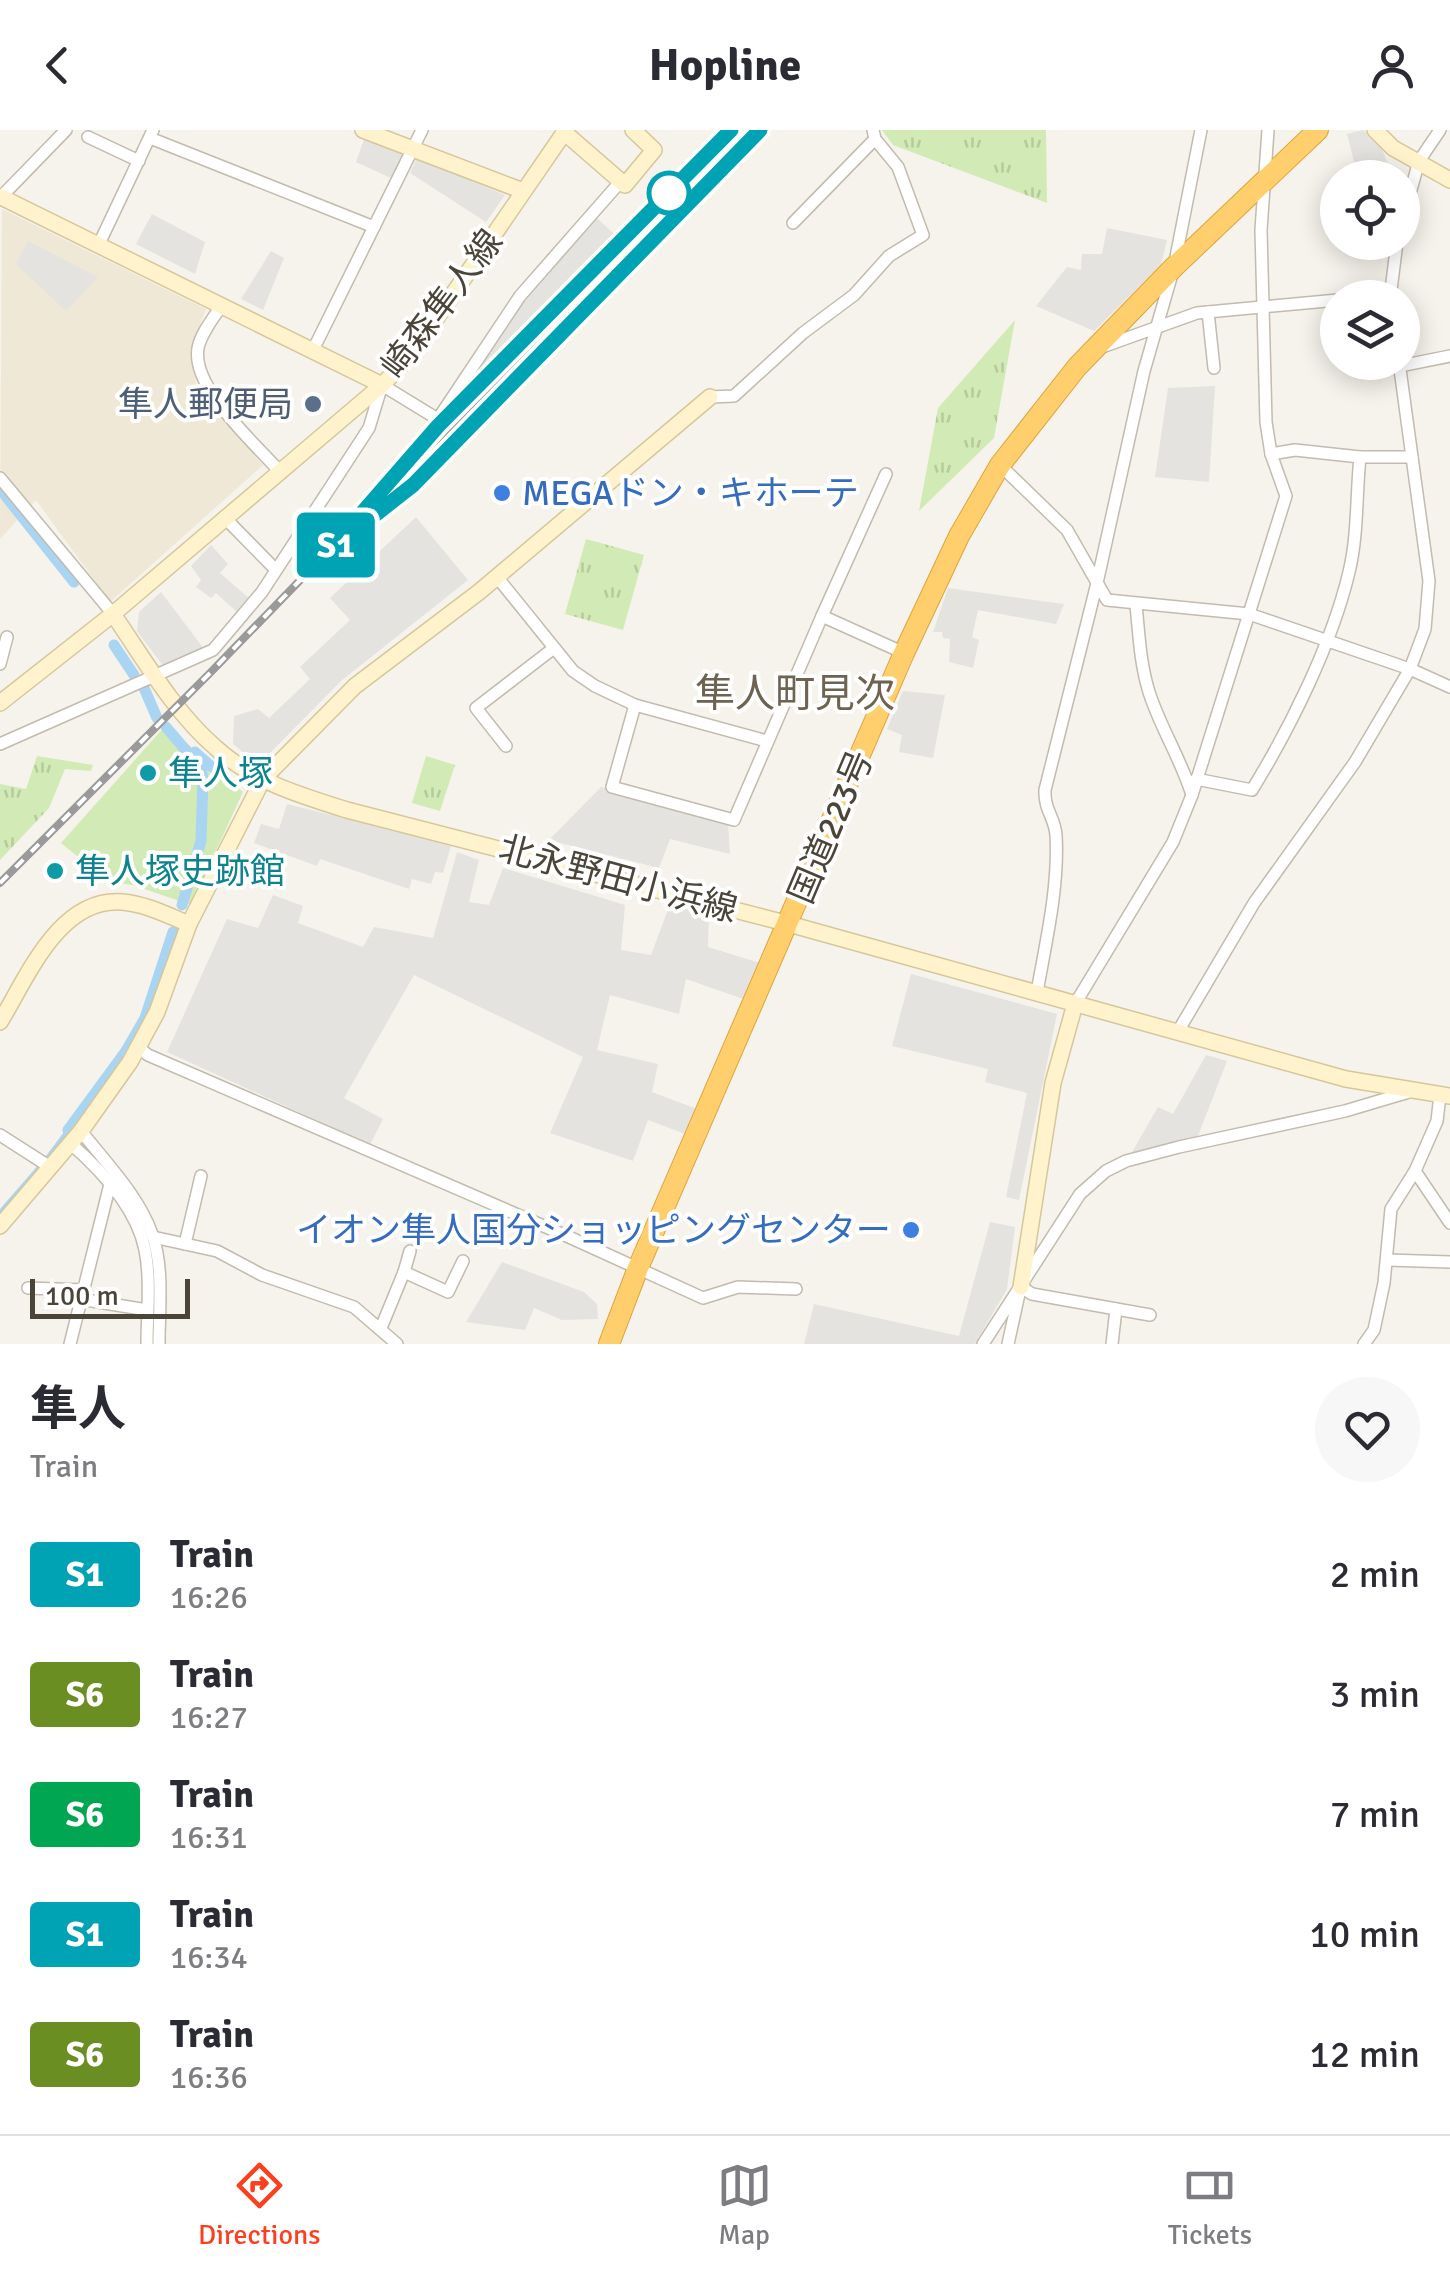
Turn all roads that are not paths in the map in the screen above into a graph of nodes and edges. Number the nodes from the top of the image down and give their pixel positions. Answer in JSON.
{"nodes":[{"id":1,"x":66,"y":130,"type":"edge"},
{"id":2,"x":362,"y":130,"type":"edge"},
{"id":3,"x":422,"y":130,"type":"edge"},
{"id":4,"x":1201,"y":130,"type":"edge"},
{"id":5,"x":1268,"y":130,"type":"edge"},
{"id":6,"x":1318,"y":130,"type":"edge"},
{"id":7,"x":1375,"y":130,"type":"edge"},
{"id":8,"x":1440,"y":130,"type":"edge"},
{"id":9,"x":565,"y":131,"type":"edge"},
{"id":10,"x":641,"y":133,"type":"edge"},
{"id":11,"x":152,"y":134,"type":"edge"},
{"id":12,"x":874,"y":134,"type":"edge"},
{"id":13,"x":88,"y":136,"type":"dead end"},
{"id":14,"x":414,"y":148,"type":"junction"},
{"id":15,"x":1417,"y":160,"type":"edge"},
{"id":16,"x":1420,"y":160,"type":"edge"},
{"id":17,"x":139,"y":161,"type":"junction"},
{"id":18,"x":1420,"y":162,"type":"edge"},
{"id":19,"x":1450,"y":180,"type":"edge"},
{"id":20,"x":621,"y":181,"type":"junction"},
{"id":21,"x":1264,"y":182,"type":"junction"},
{"id":22,"x":523,"y":192,"type":"junction"},
{"id":23,"x":1,"y":198,"type":"edge"},
{"id":24,"x":793,"y":223,"type":"dead end"},
{"id":25,"x":374,"y":227,"type":"junction"},
{"id":26,"x":100,"y":244,"type":"junction"},
{"id":27,"x":1174,"y":266,"type":"junction"},
{"id":28,"x":1320,"y":302,"type":"edge"},
{"id":29,"x":221,"y":306,"type":"junction"},
{"id":30,"x":1261,"y":310,"type":"junction"},
{"id":31,"x":1208,"y":312,"type":"junction"},
{"id":32,"x":1159,"y":326,"type":"junction"},
{"id":33,"x":1098,"y":348,"type":"junction"},
{"id":34,"x":312,"y":352,"type":"junction"},
{"id":35,"x":1450,"y":356,"type":"edge"},
{"id":36,"x":1420,"y":361,"type":"edge"},
{"id":37,"x":1214,"y":368,"type":"dead end"},
{"id":38,"x":1402,"y":380,"type":"edge"},
{"id":39,"x":382,"y":386,"type":"junction"},
{"id":40,"x":710,"y":397,"type":"joint"},
{"id":41,"x":1271,"y":454,"type":"junction"},
{"id":42,"x":1360,"y":457,"type":"junction"},
{"id":43,"x":1412,"y":457,"type":"junction"},
{"id":44,"x":1000,"y":465,"type":"junction"},
{"id":45,"x":280,"y":472,"type":"junction"},
{"id":46,"x":886,"y":474,"type":"dead end"},
{"id":47,"x":0,"y":478,"type":"edge"},
{"id":48,"x":224,"y":518,"type":"junction"},
{"id":49,"x":276,"y":570,"type":"junction"},
{"id":50,"x":497,"y":577,"type":"junction"},
{"id":51,"x":1098,"y":583,"type":"junction"},
{"id":52,"x":1136,"y":604,"type":"junction"},
{"id":53,"x":113,"y":614,"type":"junction"},
{"id":54,"x":1249,"y":614,"type":"junction"},
{"id":55,"x":822,"y":616,"type":"junction"},
{"id":56,"x":7,"y":637,"type":"dead end"},
{"id":57,"x":1328,"y":640,"type":"junction"},
{"id":58,"x":554,"y":648,"type":"junction"},
{"id":59,"x":904,"y":654,"type":"junction"},
{"id":60,"x":0,"y":664,"type":"edge"},
{"id":61,"x":1410,"y":668,"type":"junction"},
{"id":62,"x":155,"y":676,"type":"junction"},
{"id":63,"x":1450,"y":687,"type":"edge"},
{"id":64,"x":3,"y":697,"type":"edge"},
{"id":65,"x":634,"y":705,"type":"junction"},
{"id":66,"x":768,"y":741,"type":"junction"},
{"id":67,"x":0,"y":744,"type":"edge"},
{"id":68,"x":506,"y":746,"type":"dead end"},
{"id":69,"x":263,"y":779,"type":"junction"},
{"id":70,"x":1196,"y":779,"type":"junction"},
{"id":71,"x":1192,"y":795,"type":"junction"},
{"id":72,"x":189,"y":924,"type":"junction"},
{"id":73,"x":789,"y":924,"type":"junction"},
{"id":74,"x":1037,"y":992,"type":"junction"},
{"id":75,"x":1075,"y":1004,"type":"junction"},
{"id":76,"x":0,"y":1022,"type":"edge"},
{"id":77,"x":1177,"y":1033,"type":"junction"},
{"id":78,"x":138,"y":1047,"type":"junction"},
{"id":79,"x":1409,"y":1092,"type":"junction"},
{"id":80,"x":1445,"y":1096,"type":"edge"},
{"id":81,"x":0,"y":1136,"type":"edge"},
{"id":82,"x":76,"y":1137,"type":"junction"},
{"id":83,"x":50,"y":1167,"type":"junction"},
{"id":84,"x":1415,"y":1170,"type":"junction"},
{"id":85,"x":201,"y":1176,"type":"dead end"},
{"id":86,"x":110,"y":1184,"type":"junction"},
{"id":87,"x":1,"y":1222,"type":"edge"},
{"id":88,"x":1450,"y":1223,"type":"edge"},
{"id":89,"x":153,"y":1236,"type":"junction"},
{"id":90,"x":186,"y":1244,"type":"junction"},
{"id":91,"x":410,"y":1251,"type":"dead end"},
{"id":92,"x":1388,"y":1260,"type":"junction"},
{"id":93,"x":462,"y":1261,"type":"dead end"},
{"id":94,"x":1450,"y":1262,"type":"edge"},
{"id":95,"x":638,"y":1268,"type":"junction"},
{"id":96,"x":404,"y":1272,"type":"junction"},
{"id":97,"x":1021,"y":1287,"type":"junction"},
{"id":98,"x":28,"y":1288,"type":"dead end"},
{"id":99,"x":796,"y":1289,"type":"dead end"},
{"id":100,"x":82,"y":1295,"type":"junction"},
{"id":101,"x":1116,"y":1309,"type":"junction"},
{"id":102,"x":147,"y":1310,"type":"junction"},
{"id":103,"x":1150,"y":1315,"type":"dead end"},
{"id":104,"x":381,"y":1328,"type":"junction"},
{"id":105,"x":70,"y":1344,"type":"edge"},
{"id":106,"x":147,"y":1344,"type":"edge"},
{"id":107,"x":159,"y":1344,"type":"edge"},
{"id":108,"x":398,"y":1344,"type":"edge"},
{"id":109,"x":609,"y":1344,"type":"edge"},
{"id":110,"x":983,"y":1344,"type":"edge"},
{"id":111,"x":1008,"y":1344,"type":"edge"},
{"id":112,"x":1112,"y":1344,"type":"edge"},
{"id":113,"x":1364,"y":1344,"type":"edge"}],
"edges":[{"from":1,"to":23,"type":"street"},
{"from":2,"to":14,"type":"main road"},
{"from":3,"to":14,"type":"street"},
{"from":4,"to":27,"type":"street"},
{"from":5,"to":21,"type":"street"},
{"from":6,"to":21,"type":"highway","name":"国道223号"},
{"from":7,"to":15,"type":"main road"},
{"from":8,"to":16,"type":"street"},
{"from":9,"to":20,"type":"main road"},
{"from":9,"to":22,"type":"main road","name":"崎森隼人線"},
{"from":10,"to":20,"type":"main road"},
{"from":11,"to":17,"type":"street"},
{"from":11,"to":25,"type":"street"},
{"from":12,"to":24,"type":"street"},
{"from":12,"to":40,"type":"street"},
{"from":13,"to":17,"type":"street"},
{"from":14,"to":22,"type":"main road"},
{"from":14,"to":25,"type":"street"},
{"from":17,"to":26,"type":"street"},
{"from":18,"to":19,"type":"main road"},
{"from":20,"to":39,"type":"street"},
{"from":21,"to":27,"type":"highway","name":"国道223号"},
{"from":21,"to":30,"type":"street"},
{"from":22,"to":39,"type":"main road","name":"崎森隼人線"},
{"from":23,"to":26,"type":"main road"},
{"from":25,"to":34,"type":"street"},
{"from":26,"to":29,"type":"main road"},
{"from":27,"to":32,"type":"street"},
{"from":27,"to":33,"type":"highway","name":"国道223号"},
{"from":28,"to":30,"type":"street"},
{"from":29,"to":34,"type":"main road"},
{"from":29,"to":45,"type":"street"},
{"from":30,"to":31,"type":"street"},
{"from":30,"to":41,"type":"street"},
{"from":31,"to":32,"type":"street"},
{"from":31,"to":37,"type":"street"},
{"from":32,"to":33,"type":"street"},
{"from":32,"to":51,"type":"street"},
{"from":33,"to":44,"type":"highway","name":"国道223号"},
{"from":34,"to":39,"type":"main road"},
{"from":35,"to":36,"type":"street"},
{"from":38,"to":43,"type":"street"},
{"from":39,"to":45,"type":"main road","name":"崎森隼人線"},
{"from":39,"to":49,"type":"street"},
{"from":40,"to":50,"type":"main road"},
{"from":41,"to":42,"type":"street"},
{"from":41,"to":54,"type":"street"},
{"from":42,"to":43,"type":"street"},
{"from":42,"to":57,"type":"street"},
{"from":43,"to":61,"type":"street"},
{"from":44,"to":51,"type":"street"},
{"from":44,"to":59,"type":"highway","name":"国道223号"},
{"from":45,"to":48,"type":"main road","name":"崎森隼人線"},
{"from":46,"to":55,"type":"street"},
{"from":47,"to":53,"type":"street"},
{"from":48,"to":49,"type":"street"},
{"from":48,"to":53,"type":"main road","name":"崎森隼人線"},
{"from":49,"to":62,"type":"street"},
{"from":50,"to":58,"type":"street"},
{"from":50,"to":69,"type":"main road"},
{"from":51,"to":52,"type":"street"},
{"from":51,"to":74,"type":"street"},
{"from":52,"to":54,"type":"street"},
{"from":52,"to":71,"type":"street"},
{"from":53,"to":62,"type":"main road","name":"北永野田小浜線"},
{"from":53,"to":64,"type":"main road"},
{"from":54,"to":57,"type":"street"},
{"from":54,"to":70,"type":"street"},
{"from":55,"to":59,"type":"street"},
{"from":55,"to":66,"type":"street"},
{"from":56,"to":60,"type":"street"},
{"from":57,"to":61,"type":"street"},
{"from":57,"to":70,"type":"street"},
{"from":58,"to":65,"type":"street"},
{"from":58,"to":68,"type":"street"},
{"from":59,"to":73,"type":"highway","name":"国道223号"},
{"from":61,"to":63,"type":"street"},
{"from":61,"to":77,"type":"street"},
{"from":62,"to":67,"type":"street"},
{"from":62,"to":69,"type":"main road","name":"北永野田小浜線"},
{"from":65,"to":66,"type":"street"},
{"from":65,"to":66,"type":"street"},
{"from":69,"to":72,"type":"main road"},
{"from":69,"to":73,"type":"main road","name":"北永野田小浜線"},
{"from":70,"to":71,"type":"street"},
{"from":71,"to":75,"type":"street"},
{"from":72,"to":76,"type":"main road"},
{"from":72,"to":78,"type":"main road"},
{"from":73,"to":74,"type":"main road","name":"北永野田小浜線"},
{"from":73,"to":95,"type":"highway","name":"国道223号"},
{"from":74,"to":75,"type":"main road","name":"北永野田小浜線"},
{"from":75,"to":77,"type":"main road","name":"北永野田小浜線"},
{"from":75,"to":97,"type":"main road"},
{"from":77,"to":79,"type":"main road","name":"北永野田小浜線"},
{"from":78,"to":82,"type":"main road"},
{"from":78,"to":95,"type":"street"},
{"from":79,"to":80,"type":"main road","name":"北永野田小浜線"},
{"from":79,"to":97,"type":"street"},
{"from":80,"to":84,"type":"street"},
{"from":81,"to":83,"type":"street"},
{"from":82,"to":83,"type":"main road"},
{"from":82,"to":86,"type":"street"},
{"from":82,"to":89,"type":"street"},
{"from":83,"to":87,"type":"main road"},
{"from":84,"to":88,"type":"street"},
{"from":84,"to":92,"type":"street"},
{"from":85,"to":90,"type":"street"},
{"from":86,"to":100,"type":"street"},
{"from":86,"to":102,"type":"street"},
{"from":89,"to":90,"type":"street"},
{"from":89,"to":107,"type":"street"},
{"from":90,"to":104,"type":"street"},
{"from":91,"to":96,"type":"street"},
{"from":92,"to":94,"type":"street"},
{"from":92,"to":113,"type":"street"},
{"from":93,"to":96,"type":"street"},
{"from":95,"to":99,"type":"street"},
{"from":95,"to":109,"type":"highway","name":"国道223号"},
{"from":96,"to":104,"type":"street"},
{"from":97,"to":101,"type":"street"},
{"from":97,"to":110,"type":"street"},
{"from":97,"to":111,"type":"street"},
{"from":98,"to":100,"type":"street"},
{"from":100,"to":102,"type":"street"},
{"from":100,"to":105,"type":"street"},
{"from":101,"to":103,"type":"street"},
{"from":101,"to":112,"type":"street"},
{"from":102,"to":106,"type":"street"},
{"from":104,"to":108,"type":"street"}]}
